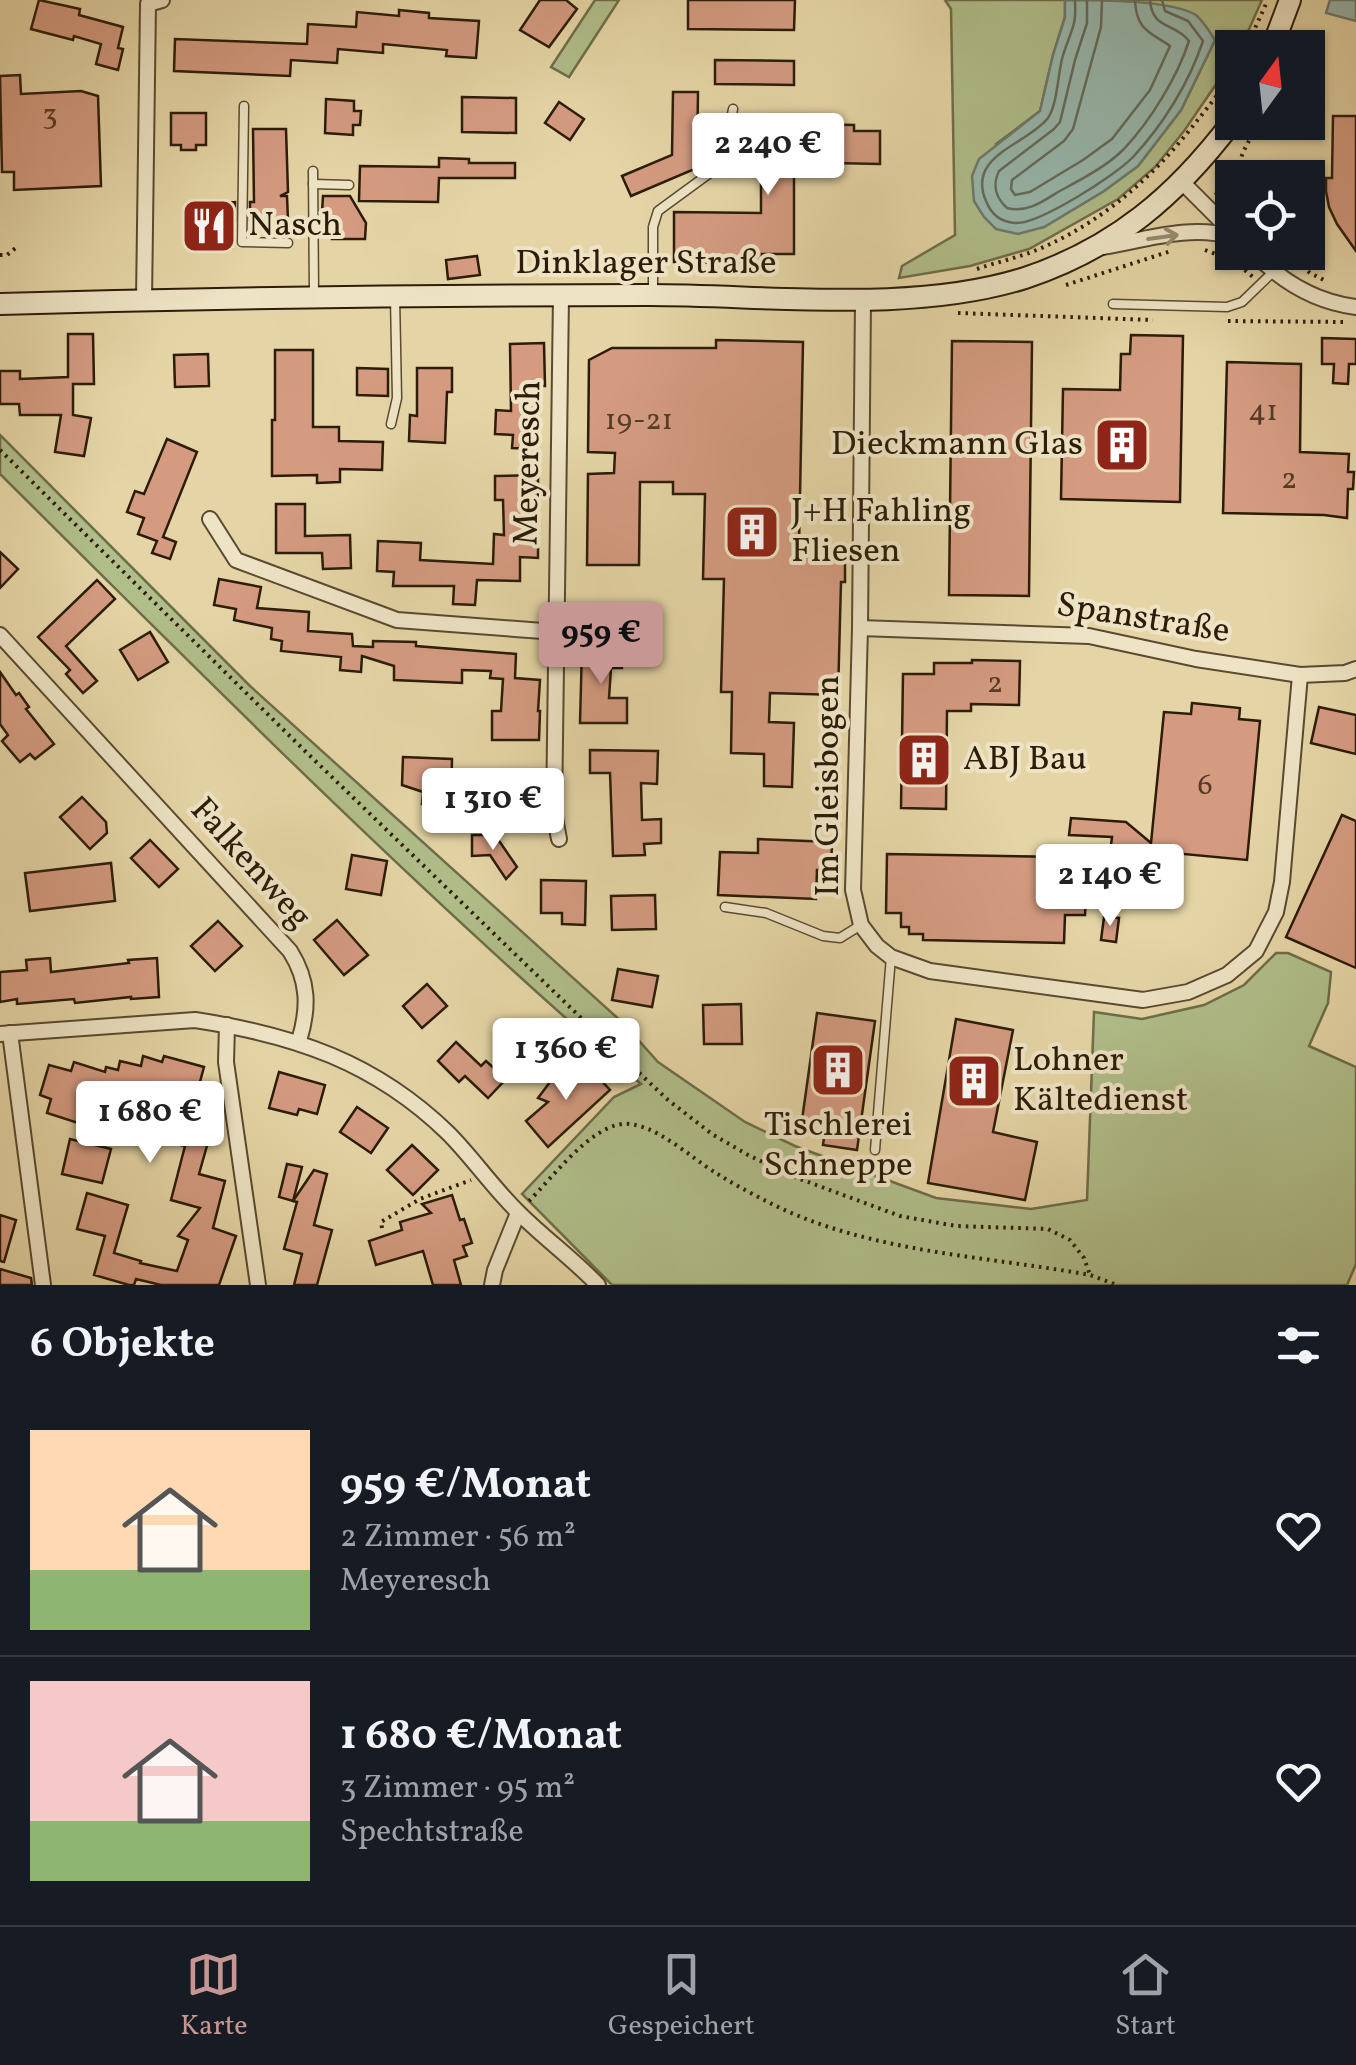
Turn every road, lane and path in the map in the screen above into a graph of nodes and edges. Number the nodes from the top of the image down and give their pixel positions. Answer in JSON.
{"nodes":[{"id":1,"x":1268,"y":0,"type":"edge"},
{"id":2,"x":1290,"y":0,"type":"edge"},
{"id":3,"x":148,"y":1,"type":"edge"},
{"id":4,"x":1254,"y":30,"type":"edge"},
{"id":5,"x":1279,"y":30,"type":"edge"},
{"id":6,"x":1215,"y":95,"type":"edge"},
{"id":7,"x":244,"y":106,"type":"dead end"},
{"id":8,"x":733,"y":109,"type":"dead end"},
{"id":9,"x":1217,"y":140,"type":"edge"},
{"id":10,"x":313,"y":172,"type":"dead end"},
{"id":11,"x":1183,"y":182,"type":"junction"},
{"id":12,"x":313,"y":184,"type":"junction"},
{"id":13,"x":349,"y":185,"type":"dead end"},
{"id":14,"x":1215,"y":216,"type":"edge"},
{"id":15,"x":1215,"y":230,"type":"edge"},
{"id":16,"x":288,"y":243,"type":"dead end"},
{"id":17,"x":18,"y":246,"type":"dead end"},
{"id":18,"x":1184,"y":247,"type":"dead end"},
{"id":19,"x":1092,"y":249,"type":"junction"},
{"id":20,"x":1203,"y":249,"type":"dead end"},
{"id":21,"x":0,"y":255,"type":"edge"},
{"id":22,"x":1306,"y":270,"type":"edge"},
{"id":23,"x":969,"y":271,"type":"dead end"},
{"id":24,"x":1272,"y":272,"type":"joint"},
{"id":25,"x":1326,"y":282,"type":"dead end"},
{"id":26,"x":1260,"y":283,"type":"junction"},
{"id":27,"x":1062,"y":286,"type":"dead end"},
{"id":28,"x":654,"y":295,"type":"junction"},
{"id":29,"x":562,"y":296,"type":"junction"},
{"id":30,"x":396,"y":297,"type":"junction"},
{"id":31,"x":314,"y":299,"type":"junction"},
{"id":32,"x":862,"y":299,"type":"junction"},
{"id":33,"x":144,"y":300,"type":"junction"},
{"id":34,"x":0,"y":304,"type":"edge"},
{"id":35,"x":1113,"y":304,"type":"dead end"},
{"id":36,"x":989,"y":308,"type":"dead end"},
{"id":37,"x":1356,"y":308,"type":"edge"},
{"id":38,"x":971,"y":313,"type":"junction"},
{"id":39,"x":951,"y":314,"type":"dead end"},
{"id":40,"x":1152,"y":320,"type":"dead end"},
{"id":41,"x":1229,"y":320,"type":"dead end"},
{"id":42,"x":1356,"y":322,"type":"edge"},
{"id":43,"x":391,"y":424,"type":"dead end"},
{"id":44,"x":0,"y":450,"type":"edge"},
{"id":45,"x":210,"y":520,"type":"dead end"},
{"id":46,"x":860,"y":628,"type":"junction"},
{"id":47,"x":556,"y":632,"type":"junction"},
{"id":48,"x":0,"y":635,"type":"edge"},
{"id":49,"x":1356,"y":669,"type":"edge"},
{"id":50,"x":1300,"y":675,"type":"junction"},
{"id":51,"x":559,"y":839,"type":"dead end"},
{"id":52,"x":725,"y":906,"type":"dead end"},
{"id":53,"x":861,"y":925,"type":"junction"},
{"id":54,"x":891,"y":957,"type":"junction"},
{"id":55,"x":227,"y":1025,"type":"junction"},
{"id":56,"x":5,"y":1034,"type":"edge"},
{"id":57,"x":299,"y":1042,"type":"junction"},
{"id":58,"x":875,"y":1150,"type":"dead end"},
{"id":59,"x":481,"y":1170,"type":"junction"},
{"id":60,"x":518,"y":1212,"type":"junction"},
{"id":61,"x":382,"y":1228,"type":"dead end"},
{"id":62,"x":1090,"y":1275,"type":"junction"},
{"id":63,"x":43,"y":1285,"type":"edge"},
{"id":64,"x":258,"y":1285,"type":"edge"},
{"id":65,"x":492,"y":1285,"type":"edge"},
{"id":66,"x":598,"y":1285,"type":"edge"},
{"id":67,"x":1116,"y":1285,"type":"edge"}],
"edges":[{"from":1,"to":4,"type":"path"},
{"from":2,"to":5,"type":"main road"},
{"from":3,"to":33,"type":"street"},
{"from":6,"to":23,"type":"path"},
{"from":7,"to":16,"type":"lane"},
{"from":8,"to":28,"type":"lane"},
{"from":9,"to":11,"type":"main road","name":"Dinklager Straße"},
{"from":10,"to":12,"type":"lane"},
{"from":11,"to":14,"type":"street"},
{"from":11,"to":19,"type":"main road","name":"Dinklager Straße"},
{"from":12,"to":13,"type":"lane"},
{"from":12,"to":31,"type":"lane"},
{"from":19,"to":15,"type":"street","one_way":true},
{"from":17,"to":21,"type":"path"},
{"from":18,"to":27,"type":"path"},
{"from":19,"to":32,"type":"main road","name":"Dinklager Straße"},
{"from":20,"to":26,"type":"path"},
{"from":22,"to":25,"type":"path"},
{"from":24,"to":26,"type":"lane"},
{"from":24,"to":37,"type":"street"},
{"from":26,"to":35,"type":"lane"},
{"from":28,"to":29,"type":"main road","name":"Dinklager Straße"},
{"from":28,"to":32,"type":"main road","name":"Dinklager Straße"},
{"from":29,"to":30,"type":"main road","name":"Dinklager Straße"},
{"from":29,"to":47,"type":"street","name":"Meyeresch"},
{"from":30,"to":31,"type":"main road","name":"Dinklager Straße"},
{"from":30,"to":43,"type":"lane"},
{"from":31,"to":33,"type":"main road","name":"Dinklager Straße"},
{"from":32,"to":46,"type":"street","name":"Im Gleisbogen"},
{"from":33,"to":34,"type":"main road","name":"Dinklager Straße"},
{"from":36,"to":38,"type":"path"},
{"from":38,"to":39,"type":"path"},
{"from":38,"to":40,"type":"path"},
{"from":41,"to":42,"type":"path"},
{"from":44,"to":62,"type":"path"},
{"from":45,"to":47,"type":"street"},
{"from":46,"to":50,"type":"street","name":"Spanstraße"},
{"from":46,"to":53,"type":"street","name":"Im Gleisbogen"},
{"from":47,"to":51,"type":"street","name":"Meyeresch"},
{"from":48,"to":57,"type":"street","name":"Falkenweg"},
{"from":49,"to":50,"type":"street","name":"Spanstraße"},
{"from":50,"to":54,"type":"street","name":"Im Gleisbogen"},
{"from":52,"to":53,"type":"lane"},
{"from":53,"to":54,"type":"street","name":"Im Gleisbogen"},
{"from":54,"to":58,"type":"lane"},
{"from":55,"to":56,"type":"street"},
{"from":55,"to":57,"type":"street"},
{"from":55,"to":64,"type":"street"},
{"from":56,"to":63,"type":"street"},
{"from":57,"to":59,"type":"street"},
{"from":59,"to":60,"type":"street"},
{"from":59,"to":61,"type":"path"},
{"from":60,"to":62,"type":"path"},
{"from":60,"to":65,"type":"street"},
{"from":60,"to":66,"type":"street"},
{"from":62,"to":67,"type":"path"}]}
